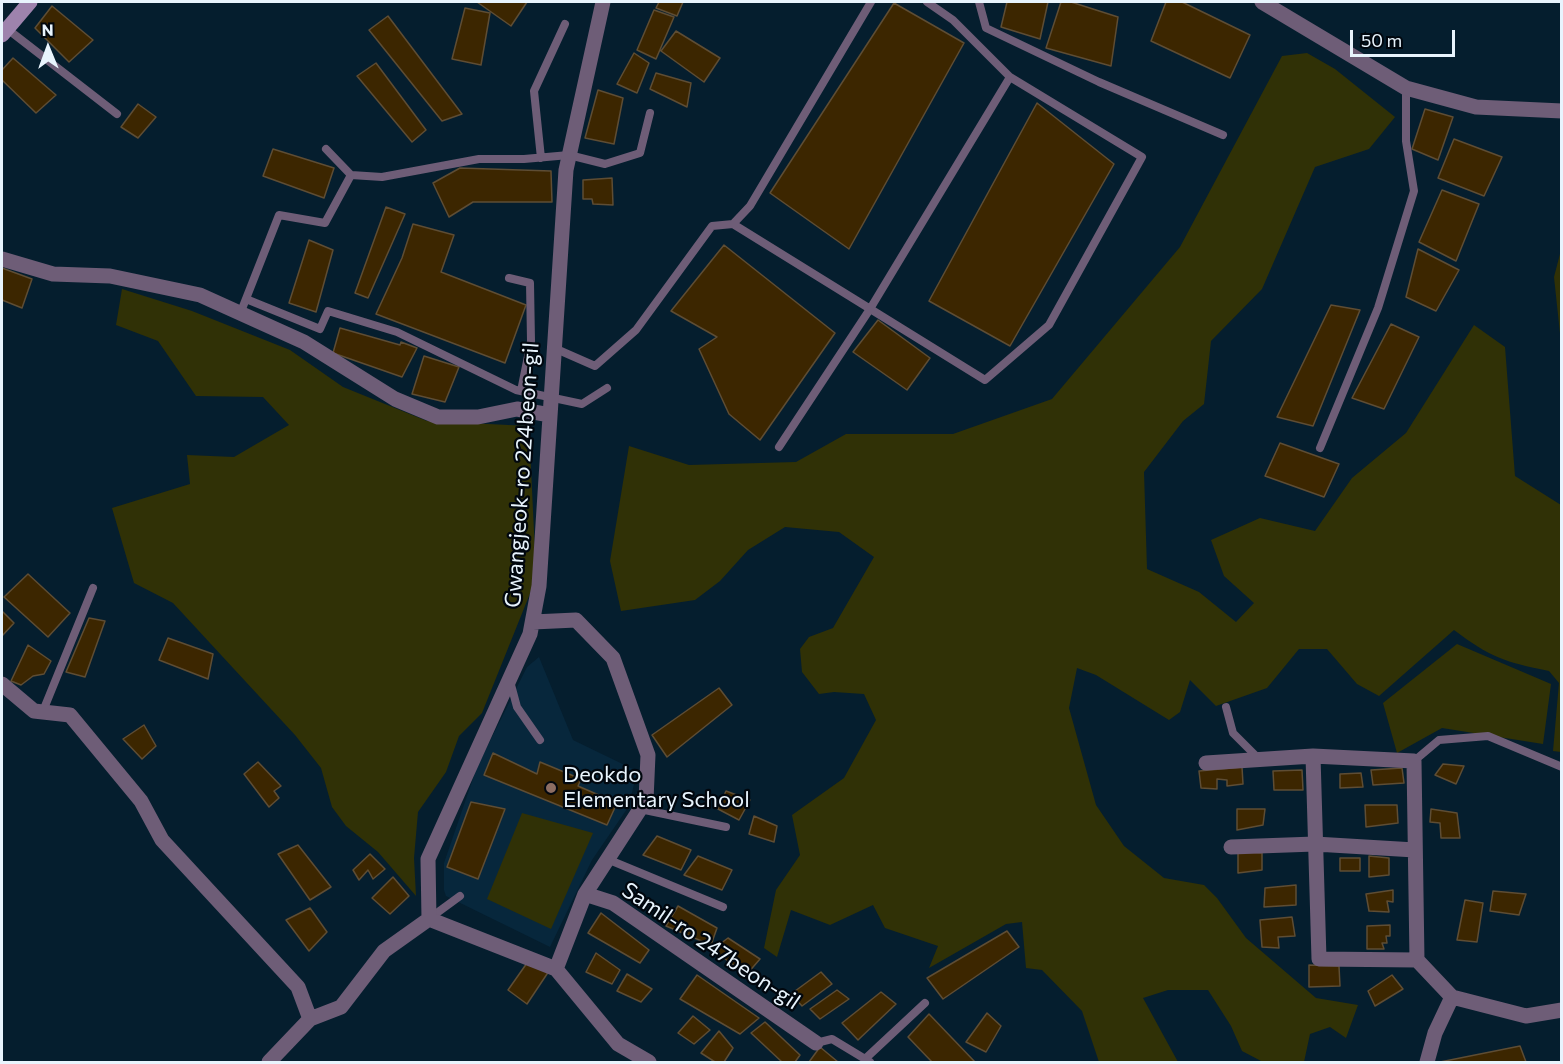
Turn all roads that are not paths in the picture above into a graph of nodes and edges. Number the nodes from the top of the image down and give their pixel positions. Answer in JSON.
{"nodes":[{"id":1,"x":30,"y":2,"type":"edge"},
{"id":2,"x":603,"y":2,"type":"edge"},
{"id":3,"x":871,"y":2,"type":"edge"},
{"id":4,"x":927,"y":2,"type":"edge"},
{"id":5,"x":979,"y":2,"type":"edge"},
{"id":6,"x":1262,"y":2,"type":"edge"},
{"id":7,"x":565,"y":24,"type":"dead end"},
{"id":8,"x":4,"y":31,"type":"edge"},
{"id":9,"x":1010,"y":77,"type":"junction"},
{"id":10,"x":1406,"y":88,"type":"junction"},
{"id":11,"x":1562,"y":111,"type":"edge"},
{"id":12,"x":650,"y":113,"type":"dead end"},
{"id":13,"x":117,"y":114,"type":"dead end"},
{"id":14,"x":1223,"y":135,"type":"dead end"},
{"id":15,"x":326,"y":149,"type":"dead end"},
{"id":16,"x":569,"y":155,"type":"junction"},
{"id":17,"x":541,"y":158,"type":"junction"},
{"id":18,"x":351,"y":176,"type":"junction"},
{"id":19,"x":734,"y":224,"type":"junction"},
{"id":20,"x":2,"y":260,"type":"edge"},
{"id":21,"x":508,"y":278,"type":"dead end"},
{"id":22,"x":243,"y":306,"type":"junction"},
{"id":23,"x":870,"y":309,"type":"junction"},
{"id":24,"x":554,"y":348,"type":"junction"},
{"id":25,"x":607,"y":388,"type":"dead end"},
{"id":26,"x":521,"y":391,"type":"junction"},
{"id":27,"x":551,"y":399,"type":"junction"},
{"id":28,"x":550,"y":415,"type":"junction"},
{"id":29,"x":779,"y":447,"type":"dead end"},
{"id":30,"x":1320,"y":448,"type":"dead end"},
{"id":31,"x":93,"y":588,"type":"dead end"},
{"id":32,"x":532,"y":622,"type":"junction"},
{"id":33,"x":510,"y":679,"type":"junction"},
{"id":34,"x":2,"y":684,"type":"edge"},
{"id":35,"x":1226,"y":707,"type":"dead end"},
{"id":36,"x":43,"y":711,"type":"junction"},
{"id":37,"x":540,"y":740,"type":"dead end"},
{"id":38,"x":1312,"y":756,"type":"junction"},
{"id":39,"x":1260,"y":760,"type":"junction"},
{"id":40,"x":1414,"y":761,"type":"junction"},
{"id":41,"x":1206,"y":763,"type":"dead end"},
{"id":42,"x":1562,"y":767,"type":"edge"},
{"id":43,"x":639,"y":809,"type":"junction"},
{"id":44,"x":726,"y":827,"type":"dead end"},
{"id":45,"x":1315,"y":844,"type":"junction"},
{"id":46,"x":1231,"y":847,"type":"dead end"},
{"id":47,"x":1415,"y":850,"type":"junction"},
{"id":48,"x":607,"y":859,"type":"junction"},
{"id":49,"x":585,"y":894,"type":"junction"},
{"id":50,"x":460,"y":896,"type":"dead end"},
{"id":51,"x":723,"y":907,"type":"dead end"},
{"id":52,"x":429,"y":919,"type":"junction"},
{"id":53,"x":1416,"y":960,"type":"junction"},
{"id":54,"x":556,"y":969,"type":"junction"},
{"id":55,"x":1452,"y":997,"type":"junction"},
{"id":56,"x":925,"y":1003,"type":"dead end"},
{"id":57,"x":1562,"y":1010,"type":"edge"},
{"id":58,"x":310,"y":1019,"type":"junction"},
{"id":59,"x":816,"y":1043,"type":"joint"},
{"id":60,"x":867,"y":1061,"type":"edge"},
{"id":61,"x":269,"y":1062,"type":"edge"},
{"id":62,"x":649,"y":1062,"type":"edge"},
{"id":63,"x":1427,"y":1062,"type":"edge"}],
"edges":[{"from":1,"to":8,"type":"street"},
{"from":2,"to":16,"type":"street","name":"Gwangjeok-ro 224beon-gil"},
{"from":3,"to":19,"type":"lane"},
{"from":4,"to":9,"type":"lane"},
{"from":5,"to":14,"type":"lane"},
{"from":6,"to":10,"type":"street"},
{"from":7,"to":17,"type":"lane"},
{"from":8,"to":13,"type":"lane"},
{"from":9,"to":23,"type":"lane"},
{"from":9,"to":23,"type":"lane"},
{"from":10,"to":11,"type":"street"},
{"from":10,"to":30,"type":"lane"},
{"from":12,"to":16,"type":"lane"},
{"from":15,"to":18,"type":"lane"},
{"from":16,"to":17,"type":"lane"},
{"from":16,"to":24,"type":"street","name":"Gwangjeok-ro 224beon-gil"},
{"from":17,"to":18,"type":"lane"},
{"from":18,"to":22,"type":"lane"},
{"from":19,"to":23,"type":"lane"},
{"from":19,"to":24,"type":"lane"},
{"from":20,"to":22,"type":"street"},
{"from":21,"to":26,"type":"lane"},
{"from":22,"to":26,"type":"lane"},
{"from":22,"to":28,"type":"street"},
{"from":23,"to":29,"type":"lane"},
{"from":24,"to":27,"type":"street","name":"Gwangjeok-ro 224beon-gil"},
{"from":25,"to":27,"type":"lane"},
{"from":26,"to":27,"type":"lane"},
{"from":27,"to":28,"type":"street","name":"Gwangjeok-ro 224beon-gil"},
{"from":28,"to":32,"type":"street","name":"Gwangjeok-ro 224beon-gil"},
{"from":31,"to":36,"type":"lane"},
{"from":32,"to":33,"type":"street","name":"Gwangjeok-ro 224beon-gil"},
{"from":32,"to":43,"type":"street"},
{"from":33,"to":37,"type":"lane"},
{"from":33,"to":52,"type":"street","name":"Gwangjeok-ro 224beon-gil"},
{"from":34,"to":36,"type":"street"},
{"from":35,"to":39,"type":"lane"},
{"from":36,"to":58,"type":"street"},
{"from":38,"to":39,"type":"street"},
{"from":38,"to":40,"type":"street"},
{"from":38,"to":45,"type":"street"},
{"from":39,"to":41,"type":"street"},
{"from":40,"to":42,"type":"lane"},
{"from":40,"to":47,"type":"street"},
{"from":43,"to":44,"type":"lane"},
{"from":43,"to":48,"type":"street"},
{"from":45,"to":46,"type":"street"},
{"from":45,"to":47,"type":"street"},
{"from":45,"to":53,"type":"street"},
{"from":47,"to":53,"type":"street"},
{"from":48,"to":49,"type":"street"},
{"from":48,"to":51,"type":"lane"},
{"from":49,"to":54,"type":"street","name":"Samil-ro 247beon-gil"},
{"from":49,"to":59,"type":"street","name":"Samil-ro 247beon-gil"},
{"from":50,"to":52,"type":"lane"},
{"from":52,"to":54,"type":"street"},
{"from":52,"to":58,"type":"street"},
{"from":53,"to":55,"type":"street"},
{"from":54,"to":62,"type":"street"},
{"from":55,"to":57,"type":"street"},
{"from":55,"to":63,"type":"street"},
{"from":56,"to":60,"type":"lane"},
{"from":58,"to":61,"type":"street"},
{"from":59,"to":60,"type":"lane"}]}
